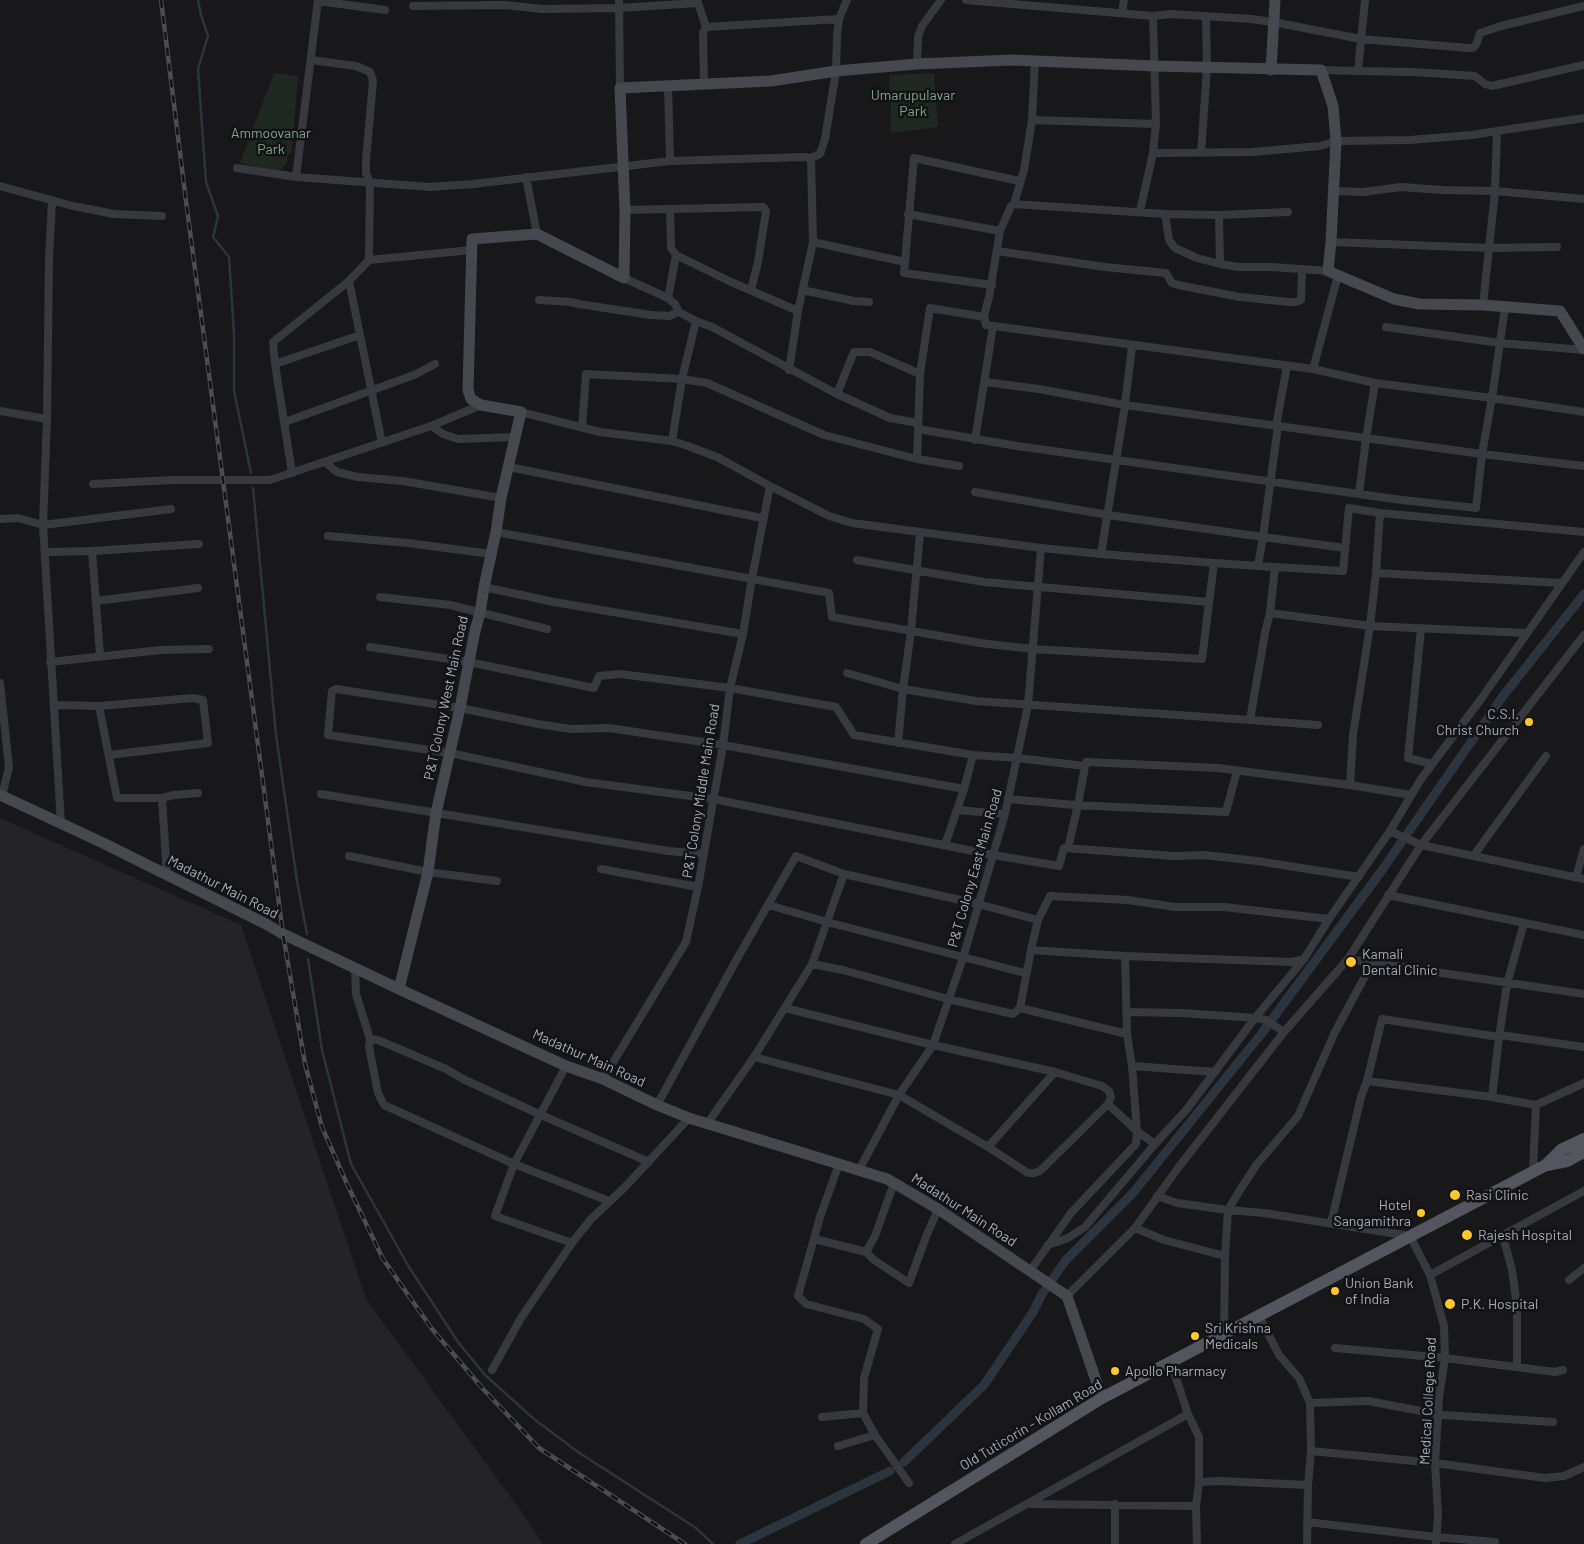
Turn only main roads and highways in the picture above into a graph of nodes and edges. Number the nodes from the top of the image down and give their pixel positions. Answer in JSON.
{"nodes":[{"id":1,"x":1584,"y":1139,"type":"edge"},
{"id":2,"x":1584,"y":1152,"type":"edge"},
{"id":3,"x":1546,"y":1165,"type":"junction"},
{"id":4,"x":866,"y":1544,"type":"edge"}],
"edges":[{"from":1,"to":3,"type":"main road","name":"Old Tuticorin - Kollam Road"},
{"from":2,"to":3,"type":"main road"},
{"from":3,"to":4,"type":"main road","name":"Old Tuticorin - Kollam Road"}]}
